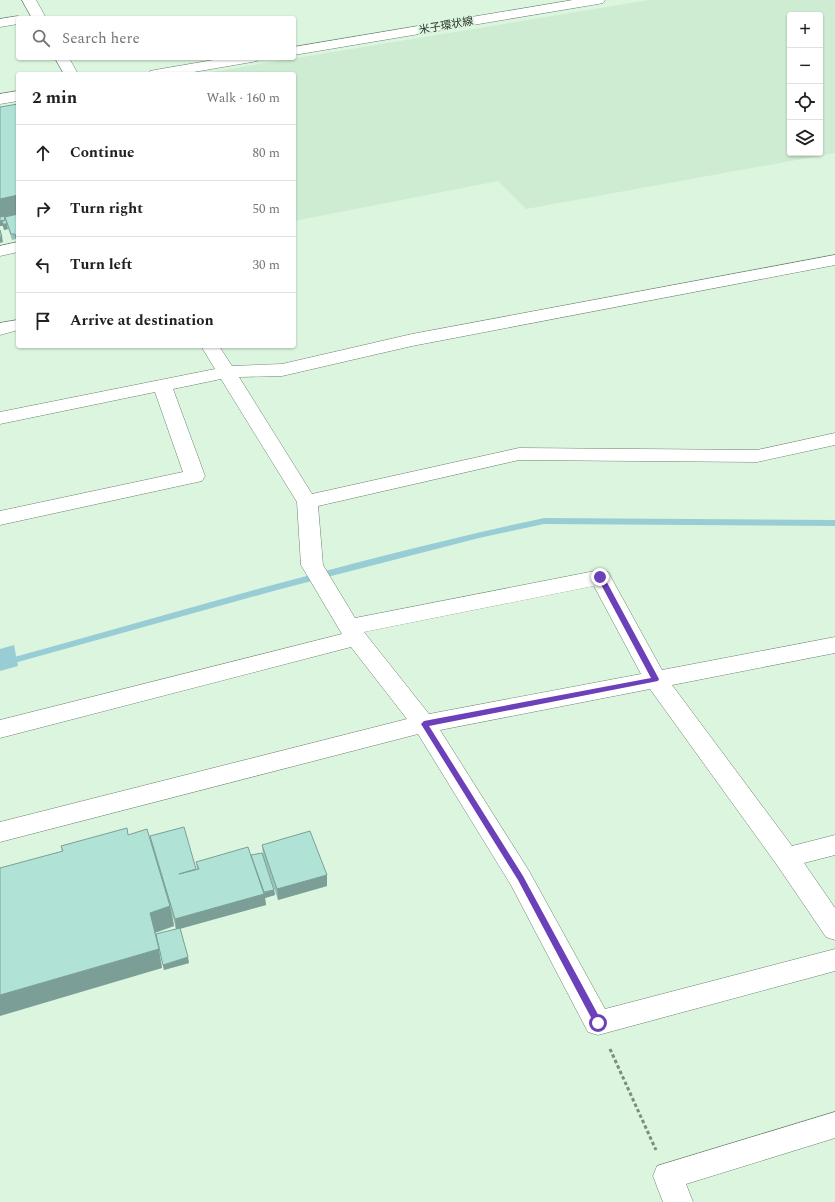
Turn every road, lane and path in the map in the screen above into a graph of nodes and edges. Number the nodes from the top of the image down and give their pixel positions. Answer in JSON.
{"nodes":[{"id":1,"x":29,"y":0,"type":"edge"},
{"id":2,"x":598,"y":0,"type":"edge"},
{"id":3,"x":35,"y":16,"type":"edge"},
{"id":4,"x":16,"y":20,"type":"edge"},
{"id":5,"x":0,"y":23,"type":"edge"},
{"id":6,"x":296,"y":51,"type":"edge"},
{"id":7,"x":63,"y":60,"type":"edge"},
{"id":8,"x":240,"y":60,"type":"edge"},
{"id":9,"x":70,"y":72,"type":"edge"},
{"id":10,"x":167,"y":72,"type":"edge"},
{"id":11,"x":16,"y":96,"type":"edge"},
{"id":12,"x":0,"y":99,"type":"edge"},
{"id":13,"x":16,"y":248,"type":"edge"},
{"id":14,"x":0,"y":251,"type":"edge"},
{"id":15,"x":835,"y":260,"type":"edge"},
{"id":16,"x":16,"y":325,"type":"edge"},
{"id":17,"x":0,"y":329,"type":"edge"},
{"id":18,"x":211,"y":348,"type":"edge"},
{"id":19,"x":226,"y":372,"type":"junction"},
{"id":20,"x":162,"y":385,"type":"junction"},
{"id":21,"x":0,"y":418,"type":"edge"},
{"id":22,"x":835,"y":439,"type":"edge"},
{"id":23,"x":307,"y":502,"type":"junction"},
{"id":24,"x":0,"y":518,"type":"edge"},
{"id":25,"x":353,"y":633,"type":"junction"},
{"id":26,"x":835,"y":645,"type":"edge"},
{"id":27,"x":655,"y":679,"type":"junction"},
{"id":28,"x":424,"y":724,"type":"junction"},
{"id":29,"x":0,"y":729,"type":"edge"},
{"id":30,"x":0,"y":832,"type":"edge"},
{"id":31,"x":835,"y":845,"type":"edge"},
{"id":32,"x":786,"y":858,"type":"junction"},
{"id":33,"x":835,"y":929,"type":"edge"},
{"id":34,"x":835,"y":960,"type":"edge"},
{"id":35,"x":598,"y":1023,"type":"junction"},
{"id":36,"x":835,"y":1125,"type":"edge"},
{"id":37,"x":673,"y":1189,"type":"edge"}],
"edges":[{"from":1,"to":3,"type":"street"},
{"from":2,"to":6,"type":"street","name":"米子環状線"},
{"from":4,"to":5,"type":"street"},
{"from":7,"to":9,"type":"street"},
{"from":8,"to":10,"type":"street"},
{"from":11,"to":12,"type":"street"},
{"from":13,"to":14,"type":"street"},
{"from":15,"to":19,"type":"street"},
{"from":16,"to":17,"type":"street"},
{"from":18,"to":19,"type":"street"},
{"from":19,"to":20,"type":"street"},
{"from":19,"to":23,"type":"street"},
{"from":20,"to":21,"type":"street"},
{"from":20,"to":24,"type":"street"},
{"from":22,"to":23,"type":"street"},
{"from":23,"to":25,"type":"street"},
{"from":25,"to":27,"type":"street"},
{"from":25,"to":28,"type":"street"},
{"from":25,"to":29,"type":"street"},
{"from":26,"to":27,"type":"street"},
{"from":27,"to":28,"type":"street"},
{"from":27,"to":32,"type":"street"},
{"from":28,"to":30,"type":"street"},
{"from":28,"to":35,"type":"street"},
{"from":31,"to":32,"type":"street"},
{"from":32,"to":33,"type":"street"},
{"from":34,"to":35,"type":"street"},
{"from":35,"to":37,"type":"path"},
{"from":36,"to":37,"type":"street"}]}
